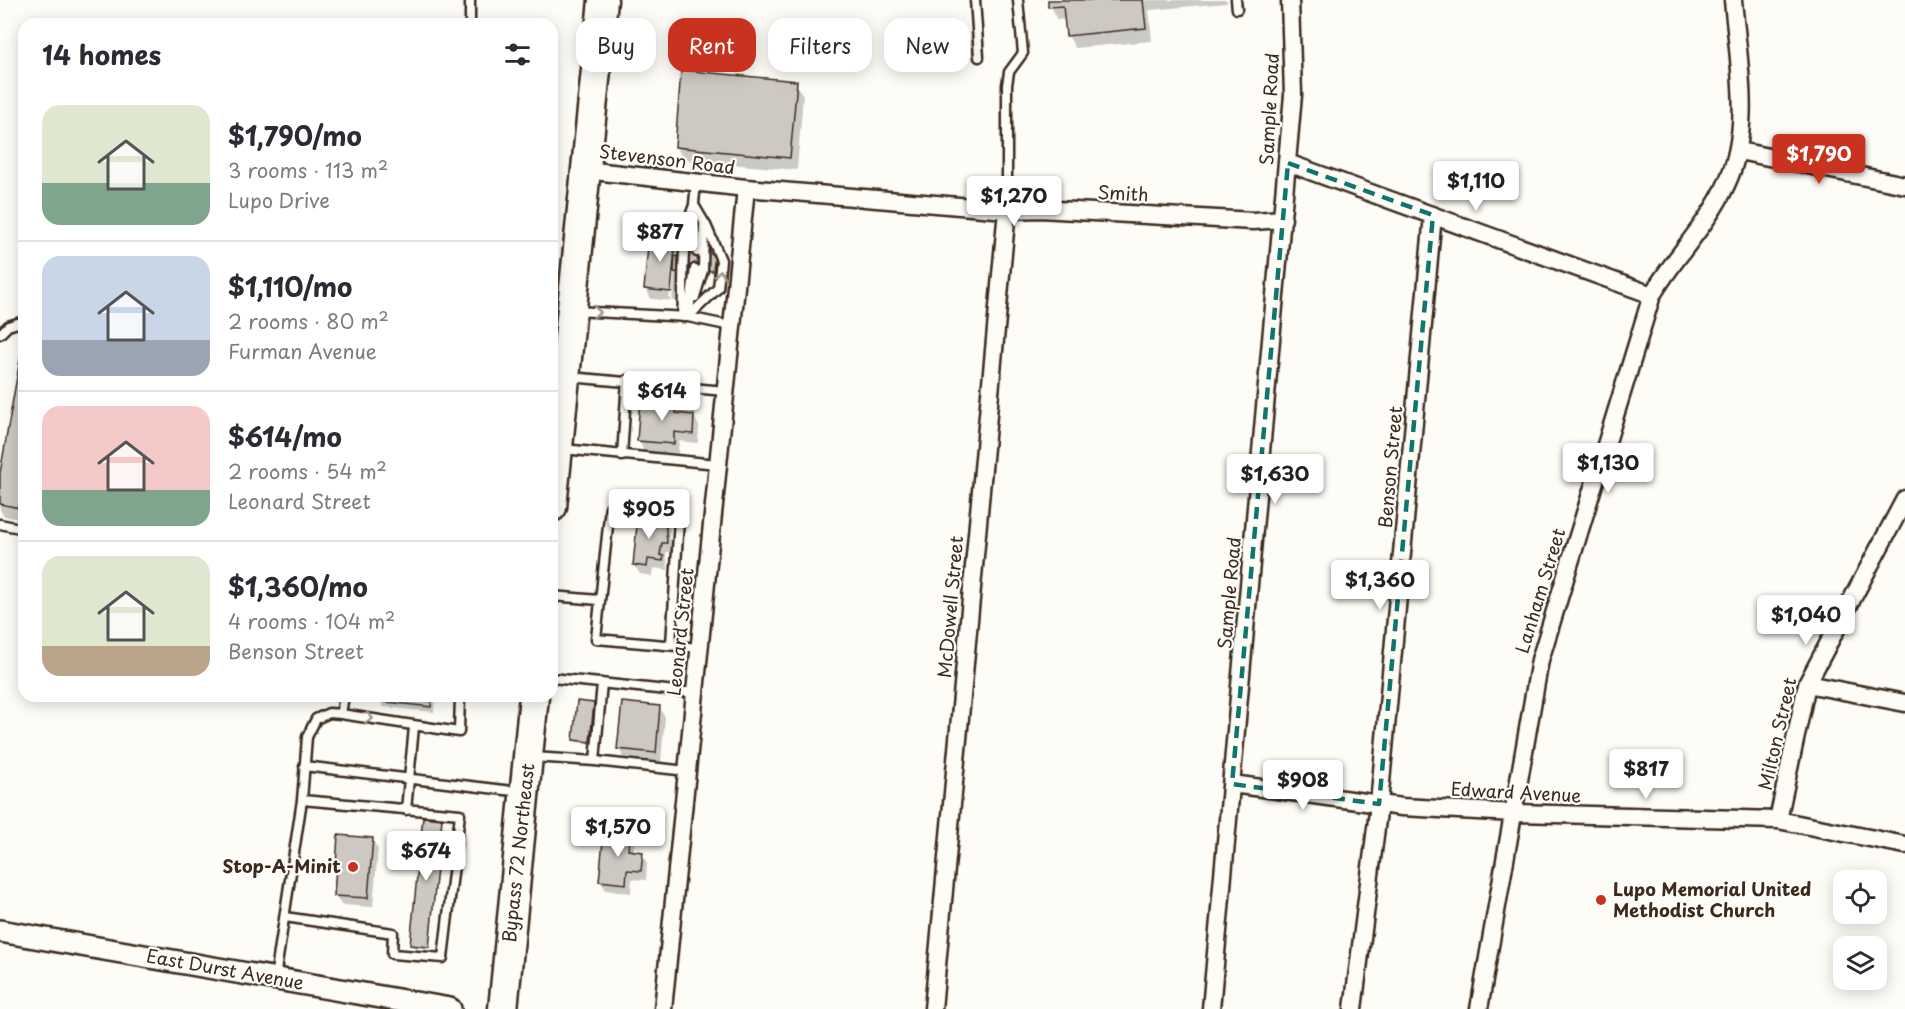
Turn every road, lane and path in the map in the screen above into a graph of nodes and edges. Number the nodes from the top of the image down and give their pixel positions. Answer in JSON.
{"nodes":[{"id":1,"x":470,"y":0,"type":"edge"},
{"id":2,"x":603,"y":0,"type":"edge"},
{"id":3,"x":975,"y":0,"type":"edge"},
{"id":4,"x":1018,"y":0,"type":"edge"},
{"id":5,"x":1290,"y":0,"type":"edge"},
{"id":6,"x":1733,"y":0,"type":"edge"},
{"id":7,"x":470,"y":18,"type":"edge"},
{"id":8,"x":979,"y":57,"type":"dead end"},
{"id":9,"x":1739,"y":152,"type":"junction"},
{"id":10,"x":1288,"y":163,"type":"junction"},
{"id":11,"x":585,"y":170,"type":"junction"},
{"id":12,"x":696,"y":181,"type":"junction"},
{"id":13,"x":1905,"y":185,"type":"edge"},
{"id":14,"x":746,"y":188,"type":"junction"},
{"id":15,"x":694,"y":205,"type":"junction"},
{"id":16,"x":1007,"y":210,"type":"junction"},
{"id":17,"x":1434,"y":215,"type":"junction"},
{"id":18,"x":1283,"y":219,"type":"junction"},
{"id":19,"x":704,"y":222,"type":"junction"},
{"id":20,"x":697,"y":252,"type":"dead end"},
{"id":21,"x":695,"y":269,"type":"dead end"},
{"id":22,"x":1652,"y":295,"type":"junction"},
{"id":23,"x":685,"y":317,"type":"junction"},
{"id":24,"x":18,"y":323,"type":"edge"},
{"id":25,"x":731,"y":326,"type":"junction"},
{"id":26,"x":567,"y":327,"type":"junction"},
{"id":27,"x":0,"y":334,"type":"edge"},
{"id":28,"x":566,"y":376,"type":"junction"},
{"id":29,"x":627,"y":380,"type":"junction"},
{"id":30,"x":724,"y":391,"type":"junction"},
{"id":31,"x":560,"y":449,"type":"junction"},
{"id":32,"x":622,"y":456,"type":"junction"},
{"id":33,"x":558,"y":464,"type":"edge"},
{"id":34,"x":717,"y":464,"type":"junction"},
{"id":35,"x":1905,"y":499,"type":"edge"},
{"id":36,"x":0,"y":524,"type":"edge"},
{"id":37,"x":18,"y":528,"type":"edge"},
{"id":38,"x":558,"y":597,"type":"edge"},
{"id":39,"x":599,"y":600,"type":"junction"},
{"id":40,"x":671,"y":644,"type":"junction"},
{"id":41,"x":700,"y":648,"type":"junction"},
{"id":42,"x":558,"y":679,"type":"edge"},
{"id":43,"x":602,"y":683,"type":"junction"},
{"id":44,"x":1807,"y":684,"type":"junction"},
{"id":45,"x":695,"y":693,"type":"junction"},
{"id":46,"x":343,"y":702,"type":"edge"},
{"id":47,"x":460,"y":702,"type":"edge"},
{"id":48,"x":533,"y":702,"type":"edge"},
{"id":49,"x":1905,"y":704,"type":"edge"},
{"id":50,"x":341,"y":714,"type":"junction"},
{"id":51,"x":414,"y":727,"type":"junction"},
{"id":52,"x":528,"y":756,"type":"junction"},
{"id":53,"x":595,"y":761,"type":"junction"},
{"id":54,"x":304,"y":766,"type":"junction"},
{"id":55,"x":687,"y":771,"type":"junction"},
{"id":56,"x":410,"y":777,"type":"junction"},
{"id":57,"x":1232,"y":784,"type":"junction"},
{"id":58,"x":525,"y":792,"type":"junction"},
{"id":59,"x":302,"y":800,"type":"junction"},
{"id":60,"x":1379,"y":804,"type":"junction"},
{"id":61,"x":406,"y":810,"type":"junction"},
{"id":62,"x":1515,"y":813,"type":"junction"},
{"id":63,"x":1778,"y":820,"type":"junction"},
{"id":64,"x":1905,"y":844,"type":"edge"},
{"id":65,"x":285,"y":917,"type":"junction"},
{"id":66,"x":0,"y":931,"type":"edge"},
{"id":67,"x":275,"y":979,"type":"junction"},
{"id":68,"x":450,"y":1009,"type":"edge"},
{"id":69,"x":503,"y":1009,"type":"edge"},
{"id":70,"x":663,"y":1009,"type":"edge"},
{"id":71,"x":933,"y":1009,"type":"edge"},
{"id":72,"x":1211,"y":1009,"type":"edge"},
{"id":73,"x":1353,"y":1009,"type":"edge"},
{"id":74,"x":1479,"y":1009,"type":"edge"}],
"edges":[{"from":1,"to":7,"type":"lane"},
{"from":2,"to":11,"type":"highway"},
{"from":3,"to":8,"type":"lane"},
{"from":4,"to":16,"type":"lane"},
{"from":5,"to":10,"type":"street","name":"Sample Road"},
{"from":6,"to":9,"type":"street","name":"Lanham Street"},
{"from":9,"to":13,"type":"street"},
{"from":9,"to":22,"type":"street","name":"Lanham Street"},
{"from":10,"to":17,"type":"street"},
{"from":10,"to":18,"type":"street","name":"Sample Road"},
{"from":11,"to":12,"type":"street","name":"Stevenson Road"},
{"from":11,"to":26,"type":"highway"},
{"from":12,"to":14,"type":"street","name":"Stevenson Road"},
{"from":12,"to":15,"type":"lane"},
{"from":14,"to":16,"type":"street","name":"Smith"},
{"from":14,"to":25,"type":"street","name":"Leonard Street"},
{"from":15,"to":19,"type":"lane"},
{"from":15,"to":20,"type":"lane"},
{"from":15,"to":23,"type":"lane"},
{"from":16,"to":18,"type":"street","name":"Smith"},
{"from":16,"to":71,"type":"street","name":"McDowell Street"},
{"from":17,"to":22,"type":"street"},
{"from":17,"to":60,"type":"street","name":"Benson Street"},
{"from":18,"to":57,"type":"street","name":"Sample Road"},
{"from":19,"to":23,"type":"lane"},
{"from":23,"to":19,"type":"lane","one_way":true},
{"from":21,"to":23,"type":"lane"},
{"from":22,"to":62,"type":"street","name":"Lanham Street"},
{"from":23,"to":25,"type":"lane"},
{"from":26,"to":23,"type":"lane","one_way":true},
{"from":24,"to":27,"type":"lane"},
{"from":25,"to":30,"type":"street","name":"Leonard Street"},
{"from":26,"to":28,"type":"highway"},
{"from":28,"to":29,"type":"lane"},
{"from":28,"to":31,"type":"highway"},
{"from":29,"to":30,"type":"lane"},
{"from":29,"to":32,"type":"lane"},
{"from":30,"to":34,"type":"street","name":"Leonard Street"},
{"from":31,"to":32,"type":"lane"},
{"from":31,"to":33,"type":"highway"},
{"from":32,"to":34,"type":"lane"},
{"from":34,"to":41,"type":"street","name":"Leonard Street"},
{"from":35,"to":44,"type":"street","name":"Milton Street"},
{"from":36,"to":37,"type":"lane"},
{"from":38,"to":39,"type":"lane"},
{"from":39,"to":40,"type":"lane"},
{"from":39,"to":40,"type":"lane"},
{"from":40,"to":41,"type":"lane"},
{"from":41,"to":45,"type":"street","name":"Leonard Street"},
{"from":42,"to":43,"type":"lane"},
{"from":43,"to":45,"type":"lane"},
{"from":43,"to":53,"type":"lane"},
{"from":44,"to":49,"type":"street"},
{"from":44,"to":63,"type":"street","name":"Milton Street"},
{"from":45,"to":55,"type":"street","name":"Leonard Street"},
{"from":46,"to":50,"type":"lane"},
{"from":47,"to":51,"type":"lane"},
{"from":48,"to":52,"type":"highway","name":"Bypass 72 Northeast"},
{"from":50,"to":51,"type":"lane","one_way":true},
{"from":50,"to":54,"type":"lane"},
{"from":51,"to":56,"type":"lane"},
{"from":52,"to":53,"type":"lane"},
{"from":52,"to":58,"type":"highway","name":"Bypass 72 Northeast"},
{"from":53,"to":55,"type":"lane"},
{"from":54,"to":56,"type":"lane"},
{"from":54,"to":59,"type":"lane"},
{"from":55,"to":70,"type":"street","name":"Leonard Street"},
{"from":56,"to":58,"type":"lane"},
{"from":56,"to":61,"type":"lane"},
{"from":57,"to":60,"type":"street","name":"Edward Avenue"},
{"from":57,"to":72,"type":"street","name":"Sample Road"},
{"from":58,"to":69,"type":"highway","name":"Bypass 72 Northeast"},
{"from":59,"to":61,"type":"lane"},
{"from":59,"to":65,"type":"lane"},
{"from":60,"to":62,"type":"street","name":"Edward Avenue"},
{"from":60,"to":73,"type":"street","name":"Benson Street"},
{"from":61,"to":65,"type":"lane"},
{"from":62,"to":63,"type":"street","name":"Edward Avenue"},
{"from":62,"to":74,"type":"street","name":"Lanham Street"},
{"from":63,"to":64,"type":"street","name":"Edward Avenue"},
{"from":65,"to":67,"type":"lane"},
{"from":66,"to":67,"type":"street","name":"East Durst Avenue"},
{"from":67,"to":68,"type":"street","name":"East Durst Avenue"}]}
